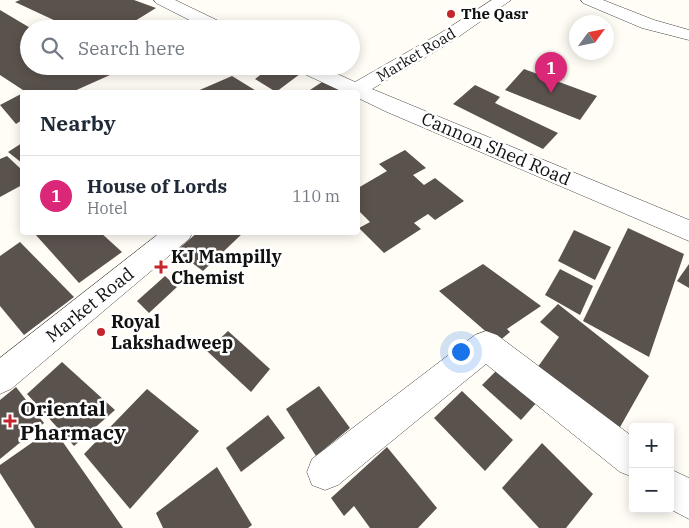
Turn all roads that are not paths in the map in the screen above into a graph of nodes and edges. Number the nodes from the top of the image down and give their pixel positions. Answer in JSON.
{"nodes":[{"id":1,"x":162,"y":0,"type":"edge"},
{"id":2,"x":503,"y":0,"type":"edge"},
{"id":3,"x":589,"y":0,"type":"edge"},
{"id":4,"x":203,"y":20,"type":"edge"},
{"id":5,"x":689,"y":35,"type":"edge"},
{"id":6,"x":322,"y":75,"type":"edge"},
{"id":7,"x":353,"y":90,"type":"edge"},
{"id":8,"x":357,"y":90,"type":"edge"},
{"id":9,"x":360,"y":93,"type":"edge"},
{"id":10,"x":689,"y":231,"type":"edge"},
{"id":11,"x":176,"y":235,"type":"edge"},
{"id":12,"x":0,"y":378,"type":"edge"},
{"id":13,"x":629,"y":456,"type":"edge"},
{"id":14,"x":325,"y":472,"type":"dead end"},
{"id":15,"x":674,"y":490,"type":"edge"},
{"id":16,"x":689,"y":500,"type":"edge"}],
"edges":[{"from":1,"to":4,"type":"street"},
{"from":2,"to":8,"type":"street","name":"Market Road"},
{"from":3,"to":5,"type":"street"},
{"from":6,"to":7,"type":"street","name":"Cannon Shed Road"},
{"from":9,"to":10,"type":"street","name":"Cannon Shed Road"},
{"from":11,"to":12,"type":"street","name":"Market Road"},
{"from":13,"to":14,"type":"street"},
{"from":15,"to":16,"type":"street"}]}
